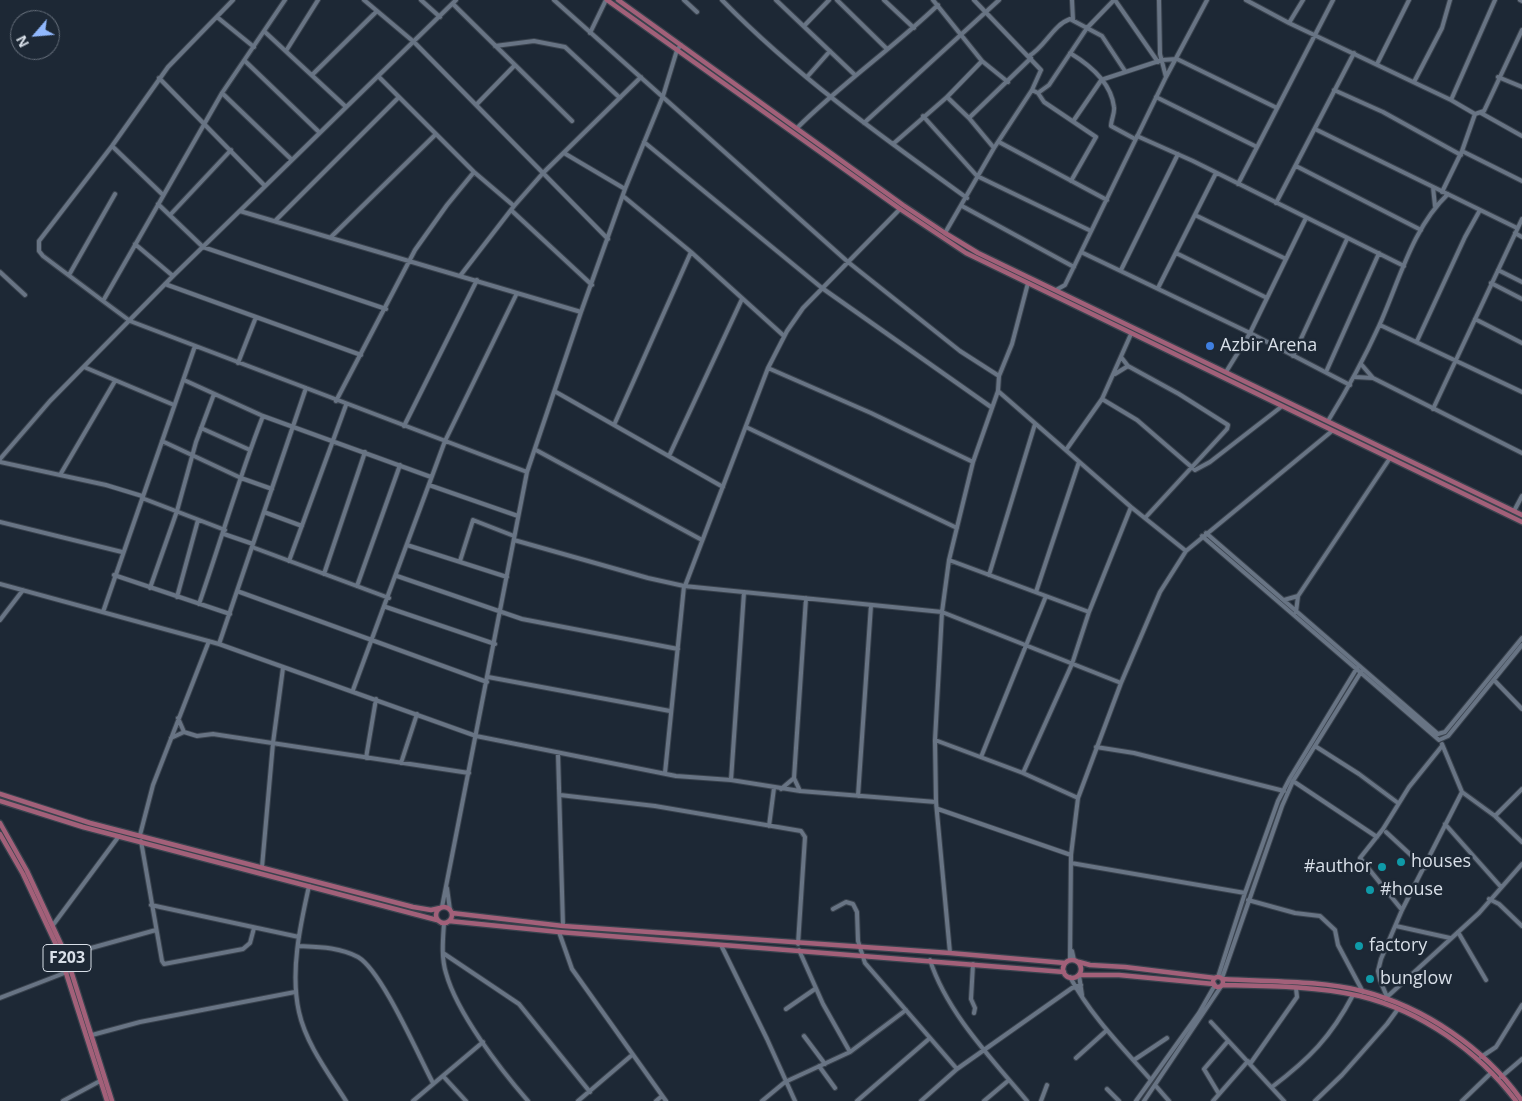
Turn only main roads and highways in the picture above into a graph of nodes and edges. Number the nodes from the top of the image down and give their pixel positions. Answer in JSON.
{"nodes":[{"id":1,"x":606,"y":0,"type":"edge"},
{"id":2,"x":618,"y":0,"type":"edge"},
{"id":3,"x":908,"y":212,"type":"junction"},
{"id":4,"x":1110,"y":317,"type":"junction"},
{"id":5,"x":1108,"y":322,"type":"junction"},
{"id":6,"x":1522,"y":515,"type":"edge"},
{"id":7,"x":1522,"y":522,"type":"edge"},
{"id":8,"x":0,"y":794,"type":"edge"},
{"id":9,"x":0,"y":801,"type":"edge"},
{"id":10,"x":0,"y":823,"type":"edge"},
{"id":11,"x":0,"y":834,"type":"edge"},
{"id":12,"x":305,"y":878,"type":"junction"},
{"id":13,"x":303,"y":884,"type":"junction"},
{"id":14,"x":441,"y":908,"type":"junction"},
{"id":15,"x":451,"y":912,"type":"junction"},
{"id":16,"x":438,"y":920,"type":"junction"},
{"id":17,"x":449,"y":921,"type":"junction"},
{"id":18,"x":1072,"y":961,"type":"junction"},
{"id":19,"x":1064,"y":972,"type":"junction"},
{"id":20,"x":1079,"y":975,"type":"junction"},
{"id":21,"x":1219,"y":978,"type":"junction"},
{"id":22,"x":1214,"y":985,"type":"junction"},
{"id":23,"x":1222,"y":985,"type":"junction"},
{"id":24,"x":107,"y":1101,"type":"edge"},
{"id":25,"x":112,"y":1101,"type":"edge"},
{"id":26,"x":1516,"y":1101,"type":"edge"},
{"id":27,"x":1522,"y":1101,"type":"edge"}],
"edges":[{"from":1,"to":3,"type":"main road"},
{"from":2,"to":3,"type":"main road"},
{"from":3,"to":4,"type":"main road"},
{"from":3,"to":5,"type":"main road"},
{"from":4,"to":5,"type":"main road"},
{"from":4,"to":6,"type":"main road"},
{"from":5,"to":7,"type":"main road"},
{"from":8,"to":12,"type":"main road"},
{"from":9,"to":13,"type":"main road"},
{"from":10,"to":25,"type":"main road","number":"F203"},
{"from":11,"to":24,"type":"main road","number":"F203"},
{"from":12,"to":13,"type":"main road"},
{"from":12,"to":14,"type":"main road"},
{"from":13,"to":16,"type":"main road"},
{"from":14,"to":15,"type":"main road"},
{"from":14,"to":16,"type":"main road"},
{"from":15,"to":17,"type":"main road"},
{"from":15,"to":18,"type":"main road"},
{"from":16,"to":17,"type":"main road"},
{"from":17,"to":19,"type":"main road"},
{"from":18,"to":19,"type":"main road"},
{"from":18,"to":20,"type":"main road"},
{"from":18,"to":21,"type":"main road"},
{"from":19,"to":20,"type":"main road"},
{"from":20,"to":22,"type":"main road"},
{"from":21,"to":22,"type":"main road"},
{"from":21,"to":23,"type":"main road"},
{"from":21,"to":27,"type":"main road"},
{"from":22,"to":23,"type":"main road"},
{"from":23,"to":26,"type":"main road"}]}
